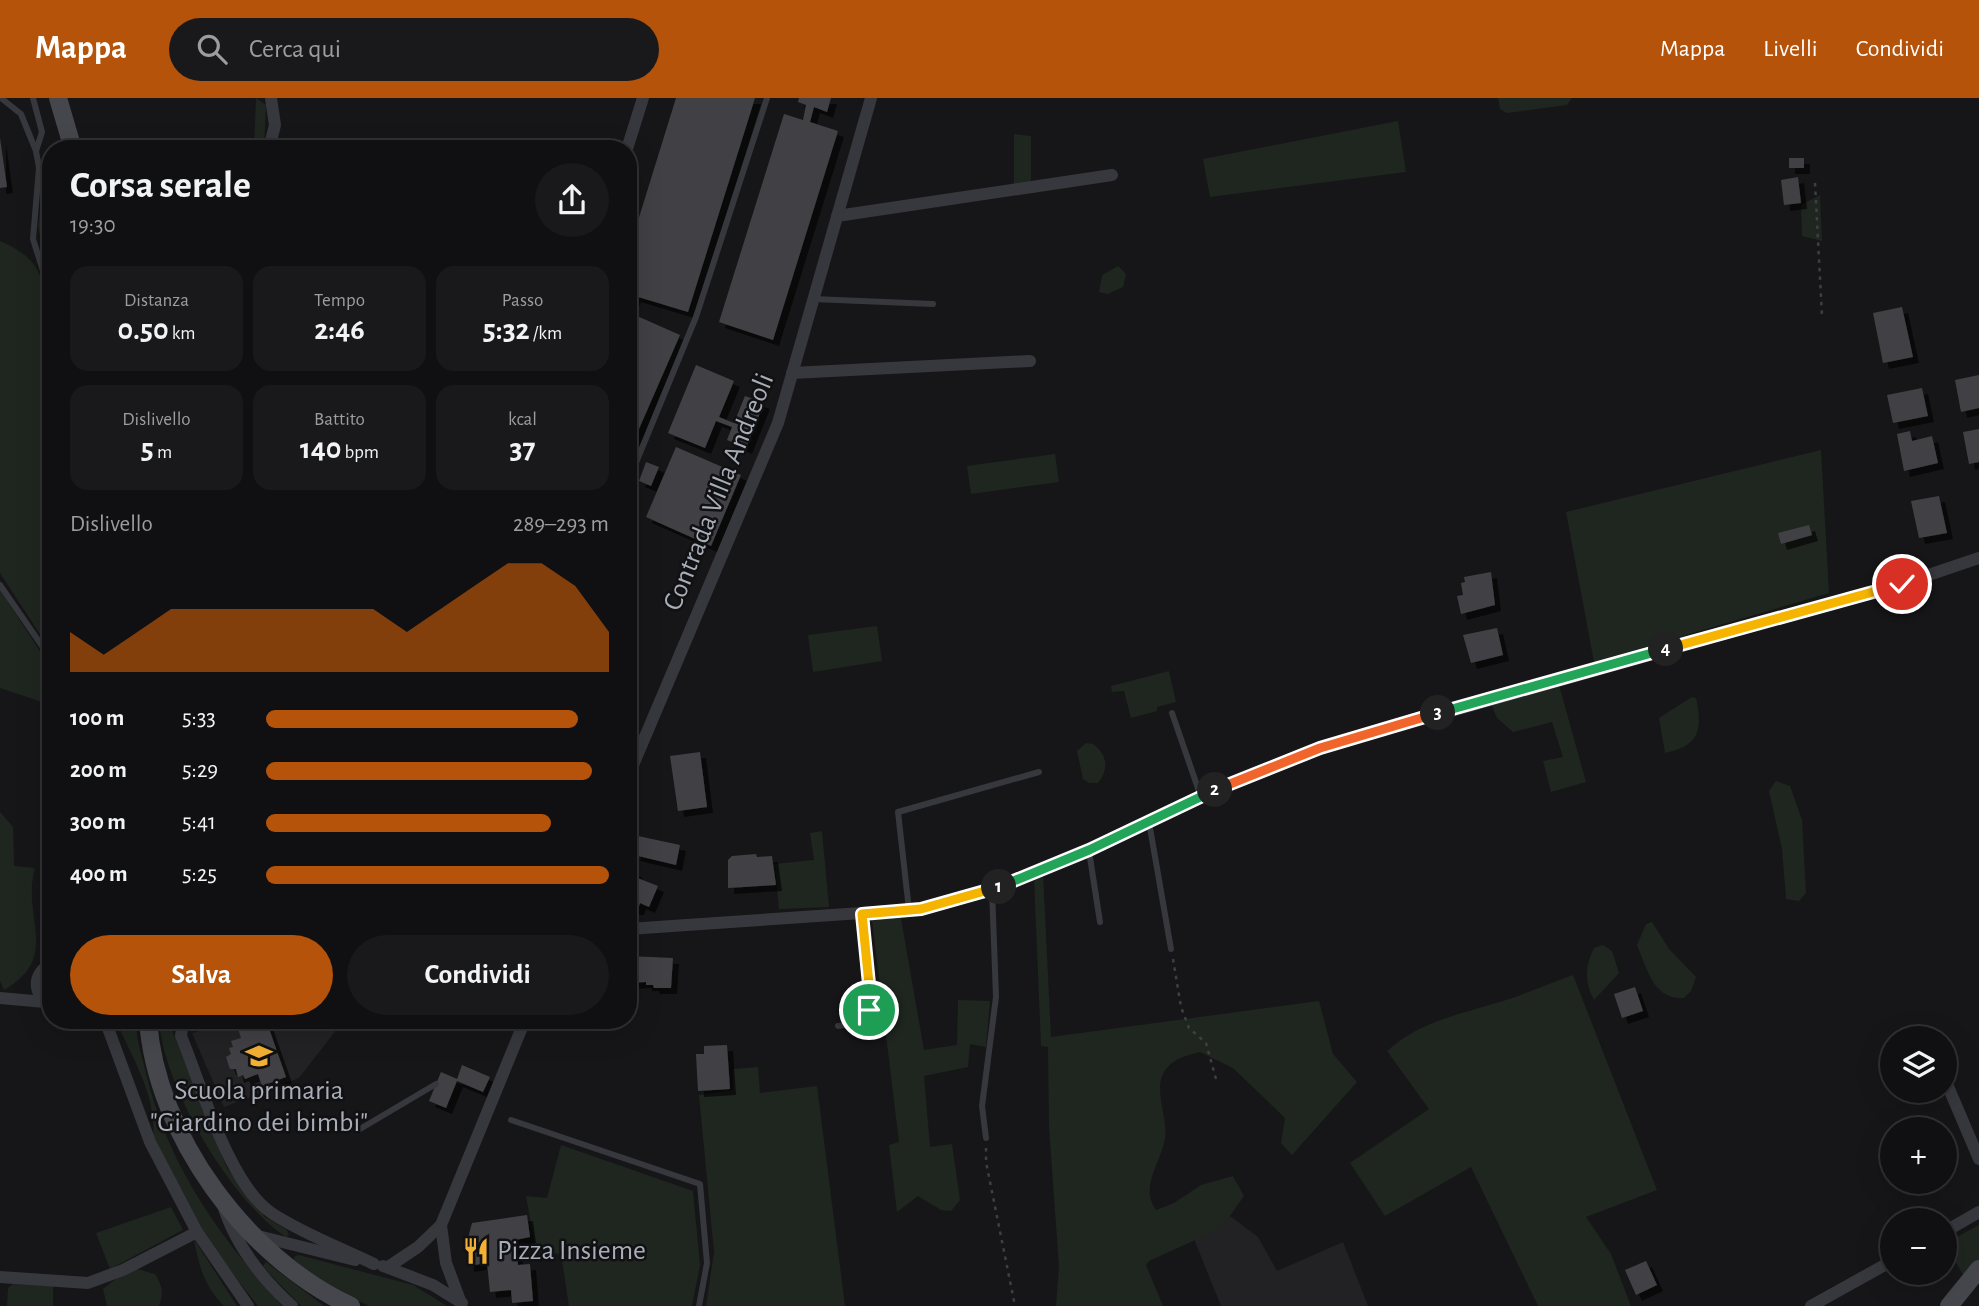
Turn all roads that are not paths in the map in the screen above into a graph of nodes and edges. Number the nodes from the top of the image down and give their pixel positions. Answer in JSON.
{"nodes":[{"id":1,"x":1,"y":98,"type":"edge"},
{"id":2,"x":33,"y":98,"type":"edge"},
{"id":3,"x":58,"y":98,"type":"edge"},
{"id":4,"x":271,"y":98,"type":"edge"},
{"id":5,"x":643,"y":98,"type":"edge"},
{"id":6,"x":767,"y":98,"type":"edge"},
{"id":7,"x":871,"y":98,"type":"edge"},
{"id":8,"x":70,"y":140,"type":"edge"},
{"id":9,"x":271,"y":140,"type":"edge"},
{"id":10,"x":630,"y":140,"type":"edge"},
{"id":11,"x":36,"y":151,"type":"junction"},
{"id":12,"x":1112,"y":175,"type":"dead end"},
{"id":13,"x":837,"y":216,"type":"junction"},
{"id":14,"x":42,"y":268,"type":"edge"},
{"id":15,"x":813,"y":299,"type":"junction"},
{"id":16,"x":933,"y":304,"type":"dead end"},
{"id":17,"x":1030,"y":361,"type":"dead end"},
{"id":18,"x":792,"y":373,"type":"junction"},
{"id":19,"x":637,"y":460,"type":"edge"},
{"id":20,"x":1979,"y":558,"type":"edge"},
{"id":21,"x":0,"y":585,"type":"edge"},
{"id":22,"x":42,"y":646,"type":"edge"},
{"id":23,"x":1172,"y":713,"type":"dead end"},
{"id":24,"x":637,"y":756,"type":"edge"},
{"id":25,"x":1039,"y":772,"type":"dead end"},
{"id":26,"x":1200,"y":797,"type":"junction"},
{"id":27,"x":1149,"y":821,"type":"junction"},
{"id":28,"x":1089,"y":850,"type":"junction"},
{"id":29,"x":992,"y":889,"type":"junction"},
{"id":30,"x":909,"y":910,"type":"junction"},
{"id":31,"x":862,"y":914,"type":"junction"},
{"id":32,"x":1100,"y":922,"type":"dead end"},
{"id":33,"x":637,"y":928,"type":"edge"},
{"id":34,"x":1171,"y":949,"type":"road end"},
{"id":35,"x":42,"y":969,"type":"edge"},
{"id":36,"x":36,"y":984,"type":"junction"},
{"id":37,"x":42,"y":994,"type":"edge"},
{"id":38,"x":5,"y":998,"type":"edge"},
{"id":39,"x":42,"y":1002,"type":"edge"},
{"id":40,"x":838,"y":1026,"type":"dead end"},
{"id":41,"x":109,"y":1029,"type":"edge"},
{"id":42,"x":150,"y":1029,"type":"edge"},
{"id":43,"x":182,"y":1029,"type":"edge"},
{"id":44,"x":521,"y":1029,"type":"edge"},
{"id":45,"x":436,"y":1084,"type":"dead end"},
{"id":46,"x":1955,"y":1103,"type":"edge"},
{"id":47,"x":511,"y":1120,"type":"dead end"},
{"id":48,"x":360,"y":1129,"type":"dead end"},
{"id":49,"x":986,"y":1138,"type":"road end"},
{"id":50,"x":1979,"y":1159,"type":"edge"},
{"id":51,"x":222,"y":1202,"type":"junction"},
{"id":52,"x":1979,"y":1212,"type":"edge"},
{"id":53,"x":441,"y":1225,"type":"junction"},
{"id":54,"x":1957,"y":1225,"type":"edge"},
{"id":55,"x":197,"y":1232,"type":"junction"},
{"id":56,"x":256,"y":1236,"type":"junction"},
{"id":57,"x":374,"y":1264,"type":"junction"},
{"id":58,"x":388,"y":1266,"type":"junction"},
{"id":59,"x":1880,"y":1268,"type":"edge"},
{"id":60,"x":1979,"y":1269,"type":"edge"},
{"id":61,"x":0,"y":1277,"type":"edge"},
{"id":62,"x":462,"y":1305,"type":"edge"},
{"id":63,"x":248,"y":1306,"type":"edge"},
{"id":64,"x":292,"y":1306,"type":"edge"},
{"id":65,"x":351,"y":1306,"type":"edge"},
{"id":66,"x":699,"y":1306,"type":"edge"},
{"id":67,"x":1811,"y":1306,"type":"edge"},
{"id":68,"x":1949,"y":1306,"type":"edge"}],
"edges":[{"from":1,"to":11,"type":"lane"},
{"from":2,"to":11,"type":"lane"},
{"from":3,"to":8,"type":"main road"},
{"from":4,"to":9,"type":"street"},
{"from":5,"to":10,"type":"street"},
{"from":6,"to":19,"type":"lane"},
{"from":7,"to":13,"type":"street","name":"Contrada Villa Andreoli"},
{"from":11,"to":14,"type":"lane"},
{"from":12,"to":13,"type":"street"},
{"from":13,"to":15,"type":"street","name":"Contrada Villa Andreoli"},
{"from":15,"to":16,"type":"lane"},
{"from":15,"to":18,"type":"street","name":"Contrada Villa Andreoli"},
{"from":17,"to":18,"type":"street"},
{"from":18,"to":24,"type":"street","name":"Contrada Villa Andreoli"},
{"from":20,"to":26,"type":"street"},
{"from":21,"to":22,"type":"lane"},
{"from":23,"to":26,"type":"lane"},
{"from":25,"to":30,"type":"lane"},
{"from":26,"to":27,"type":"street"},
{"from":27,"to":28,"type":"street"},
{"from":27,"to":34,"type":"lane"},
{"from":28,"to":29,"type":"street"},
{"from":28,"to":32,"type":"lane"},
{"from":29,"to":30,"type":"street"},
{"from":29,"to":49,"type":"lane"},
{"from":30,"to":31,"type":"street"},
{"from":31,"to":33,"type":"street"},
{"from":31,"to":40,"type":"lane"},
{"from":35,"to":36,"type":"street"},
{"from":36,"to":37,"type":"street"},
{"from":36,"to":38,"type":"street"},
{"from":38,"to":39,"type":"street"},
{"from":41,"to":55,"type":"street"},
{"from":42,"to":51,"type":"main road"},
{"from":43,"to":57,"type":"street"},
{"from":44,"to":53,"type":"street"},
{"from":45,"to":48,"type":"lane"},
{"from":46,"to":50,"type":"street"},
{"from":47,"to":66,"type":"lane"},
{"from":51,"to":56,"type":"main road"},
{"from":51,"to":64,"type":"street"},
{"from":52,"to":54,"type":"street"},
{"from":53,"to":58,"type":"street"},
{"from":53,"to":62,"type":"street"},
{"from":55,"to":61,"type":"street"},
{"from":55,"to":63,"type":"street"},
{"from":56,"to":57,"type":"street"},
{"from":56,"to":65,"type":"main road"},
{"from":57,"to":58,"type":"street"},
{"from":58,"to":62,"type":"street"},
{"from":59,"to":67,"type":"street"},
{"from":60,"to":68,"type":"main road"}]}
